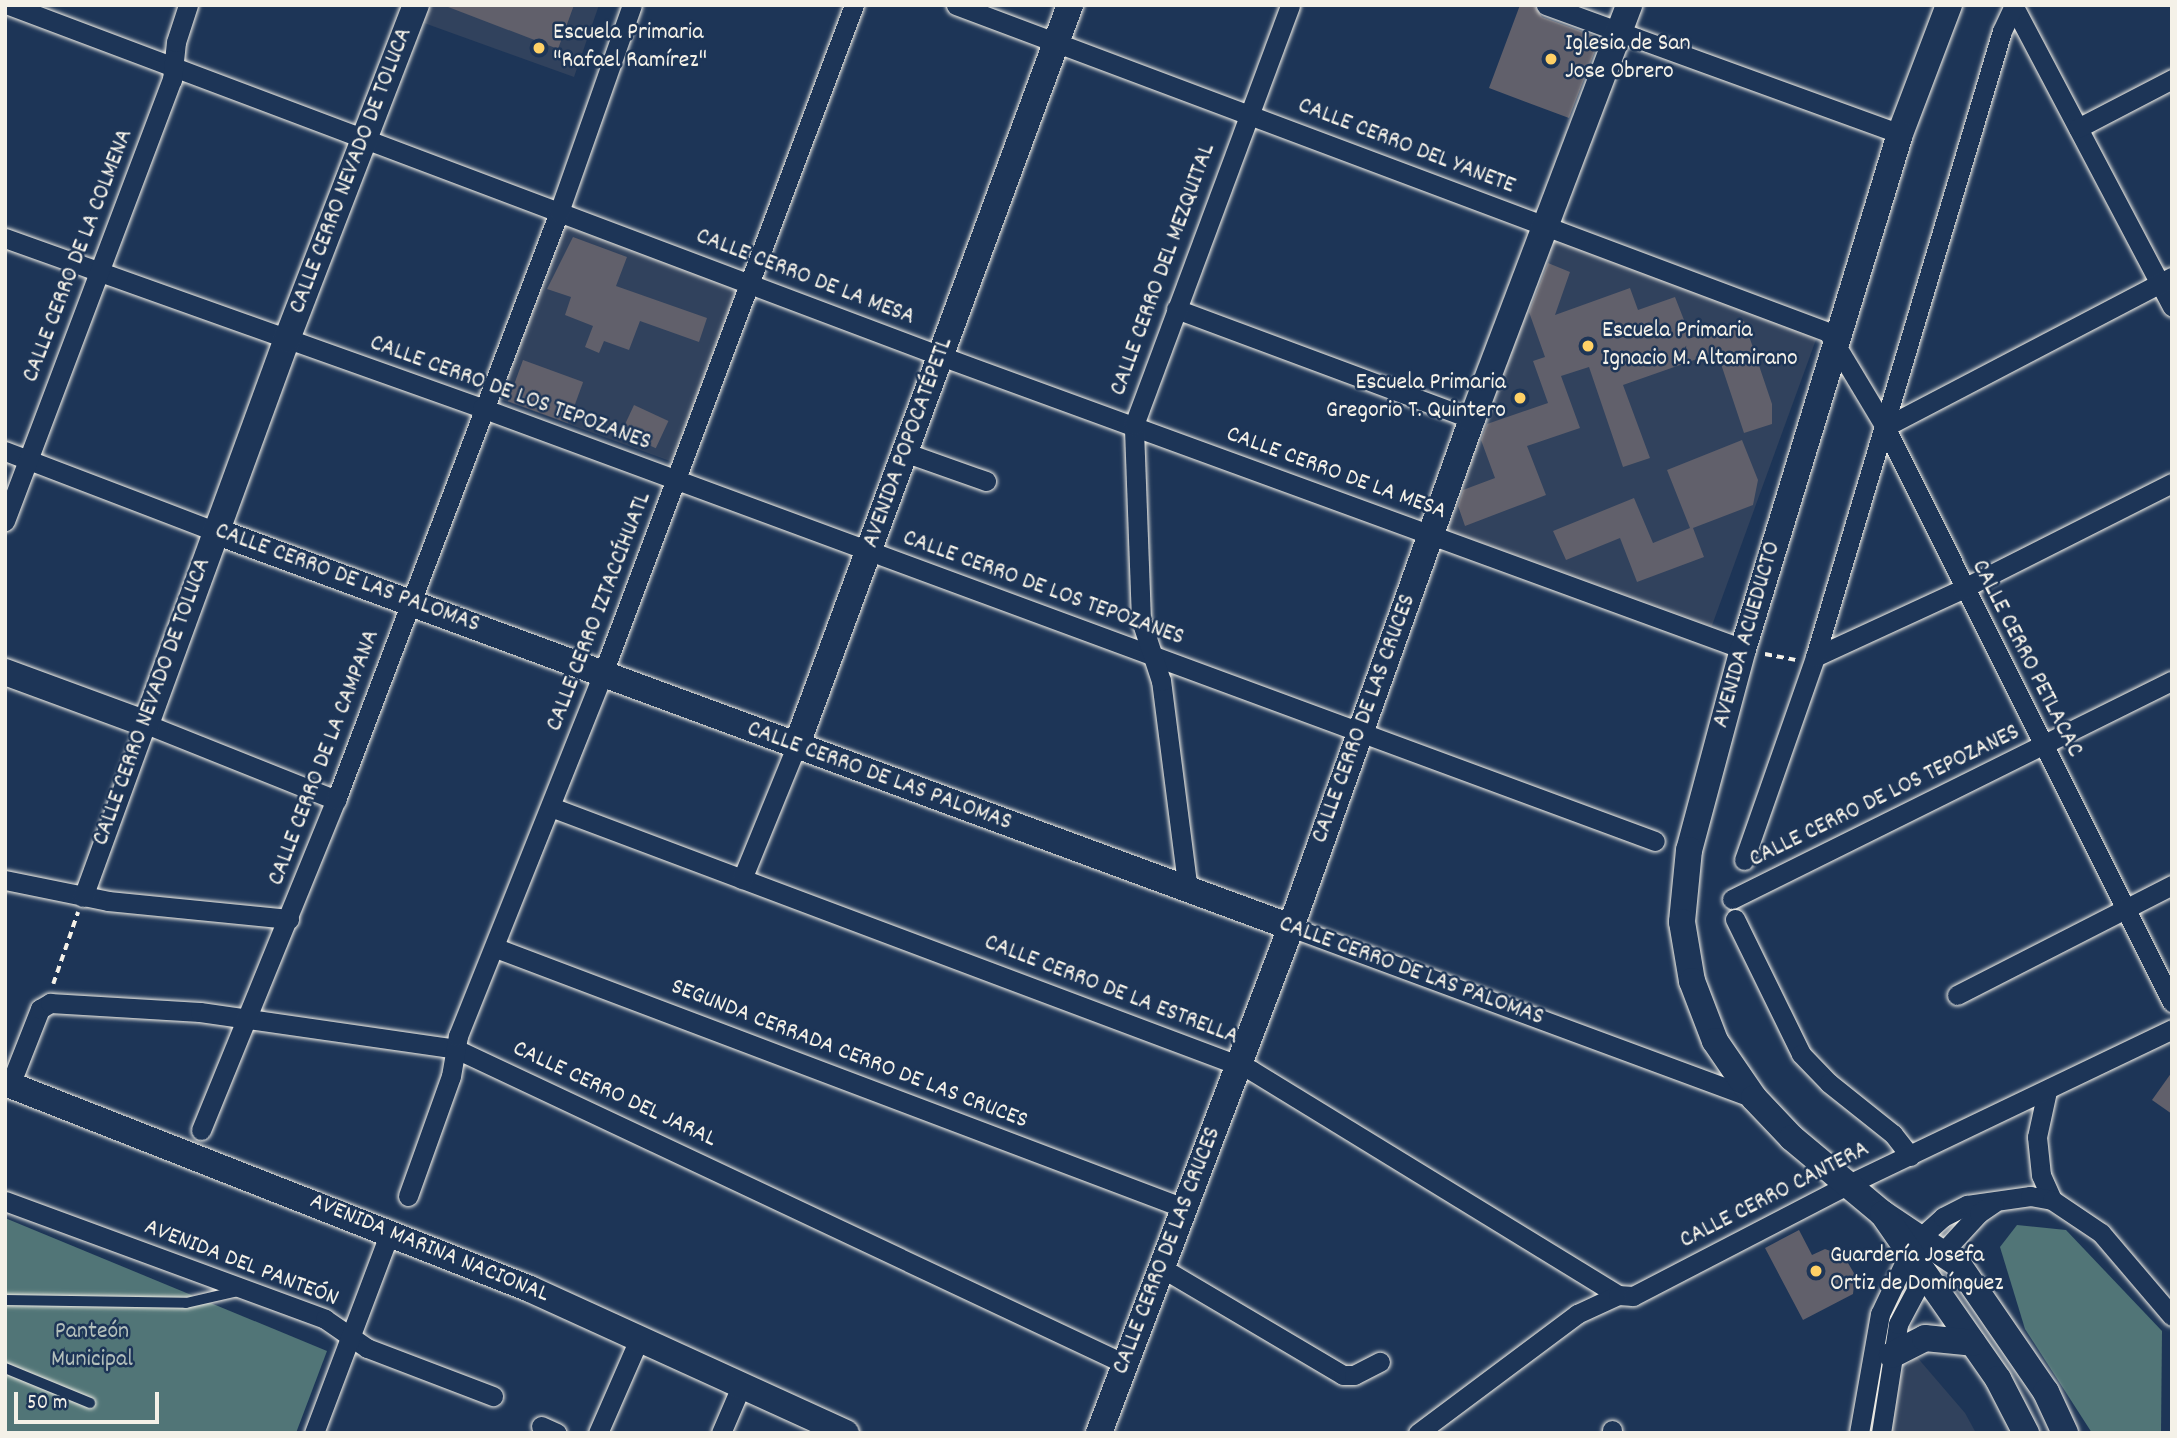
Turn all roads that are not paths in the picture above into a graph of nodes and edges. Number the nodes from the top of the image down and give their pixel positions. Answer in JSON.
{"nodes":[{"id":1,"x":9,"y":5,"type":"edge"},
{"id":2,"x":188,"y":5,"type":"edge"},
{"id":3,"x":416,"y":5,"type":"edge"},
{"id":4,"x":632,"y":5,"type":"edge"},
{"id":5,"x":853,"y":5,"type":"edge"},
{"id":6,"x":956,"y":5,"type":"edge"},
{"id":7,"x":1070,"y":5,"type":"edge"},
{"id":8,"x":1290,"y":5,"type":"edge"},
{"id":9,"x":1546,"y":5,"type":"edge"},
{"id":10,"x":1629,"y":5,"type":"edge"},
{"id":11,"x":1948,"y":5,"type":"edge"},
{"id":12,"x":2014,"y":6,"type":"edge"},
{"id":13,"x":1620,"y":32,"type":"junction"},
{"id":14,"x":1056,"y":43,"type":"junction"},
{"id":15,"x":175,"y":66,"type":"junction"},
{"id":16,"x":2172,"y":79,"type":"edge"},
{"id":17,"x":1248,"y":114,"type":"junction"},
{"id":18,"x":2078,"y":128,"type":"junction"},
{"id":19,"x":1900,"y":134,"type":"junction"},
{"id":20,"x":362,"y":139,"type":"junction"},
{"id":21,"x":559,"y":212,"type":"junction"},
{"id":22,"x":1544,"y":225,"type":"junction"},
{"id":23,"x":5,"y":238,"type":"edge"},
{"id":24,"x":97,"y":272,"type":"junction"},
{"id":25,"x":2166,"y":280,"type":"edge"},
{"id":26,"x":751,"y":284,"type":"junction"},
{"id":27,"x":2172,"y":307,"type":"edge"},
{"id":28,"x":1176,"y":309,"type":"junction"},
{"id":29,"x":287,"y":339,"type":"junction"},
{"id":30,"x":1836,"y":340,"type":"junction"},
{"id":31,"x":941,"y":355,"type":"junction"},
{"id":32,"x":482,"y":408,"type":"junction"},
{"id":33,"x":1472,"y":419,"type":"junction"},
{"id":34,"x":1134,"y":425,"type":"junction"},
{"id":35,"x":1885,"y":427,"type":"junction"},
{"id":36,"x":5,"y":451,"type":"edge"},
{"id":37,"x":904,"y":452,"type":"junction"},
{"id":38,"x":29,"y":460,"type":"junction"},
{"id":39,"x":676,"y":480,"type":"junction"},
{"id":40,"x":986,"y":481,"type":"dead end"},
{"id":41,"x":2172,"y":483,"type":"edge"},
{"id":42,"x":5,"y":521,"type":"edge"},
{"id":43,"x":215,"y":531,"type":"junction"},
{"id":44,"x":1433,"y":536,"type":"junction"},
{"id":45,"x":870,"y":551,"type":"junction"},
{"id":46,"x":1962,"y":589,"type":"junction"},
{"id":47,"x":411,"y":602,"type":"junction"},
{"id":48,"x":1742,"y":649,"type":"junction"},
{"id":49,"x":1150,"y":654,"type":"junction"},
{"id":50,"x":1815,"y":657,"type":"junction"},
{"id":51,"x":5,"y":672,"type":"edge"},
{"id":52,"x":603,"y":673,"type":"junction"},
{"id":53,"x":2172,"y":681,"type":"edge"},
{"id":54,"x":146,"y":724,"type":"junction"},
{"id":55,"x":1360,"y":731,"type":"junction"},
{"id":56,"x":796,"y":747,"type":"junction"},
{"id":57,"x":2043,"y":747,"type":"junction"},
{"id":58,"x":336,"y":800,"type":"junction"},
{"id":59,"x":551,"y":807,"type":"junction"},
{"id":60,"x":1655,"y":841,"type":"dead end"},
{"id":61,"x":1744,"y":860,"type":"dead end"},
{"id":62,"x":742,"y":879,"type":"junction"},
{"id":63,"x":5,"y":880,"type":"edge"},
{"id":64,"x":2172,"y":885,"type":"edge"},
{"id":65,"x":1188,"y":891,"type":"junction"},
{"id":66,"x":83,"y":897,"type":"junction"},
{"id":67,"x":1732,"y":899,"type":"dead end"},
{"id":68,"x":2125,"y":909,"type":"junction"},
{"id":69,"x":289,"y":919,"type":"junction"},
{"id":70,"x":1735,"y":919,"type":"dead end"},
{"id":71,"x":1290,"y":927,"type":"junction"},
{"id":72,"x":496,"y":948,"type":"junction"},
{"id":73,"x":1958,"y":995,"type":"dead end"},
{"id":74,"x":2172,"y":1002,"type":"edge"},
{"id":75,"x":246,"y":1021,"type":"junction"},
{"id":76,"x":2172,"y":1029,"type":"edge"},
{"id":77,"x":456,"y":1049,"type":"junction"},
{"id":78,"x":1238,"y":1065,"type":"junction"},
{"id":79,"x":8,"y":1084,"type":"edge"},
{"id":80,"x":2047,"y":1091,"type":"junction"},
{"id":81,"x":1754,"y":1098,"type":"junction"},
{"id":82,"x":201,"y":1130,"type":"dead end"},
{"id":83,"x":1910,"y":1156,"type":"junction"},
{"id":84,"x":1851,"y":1183,"type":"junction"},
{"id":85,"x":408,"y":1196,"type":"dead end"},
{"id":86,"x":2001,"y":1199,"type":"junction"},
{"id":87,"x":2052,"y":1200,"type":"junction"},
{"id":88,"x":5,"y":1201,"type":"edge"},
{"id":89,"x":1184,"y":1208,"type":"junction"},
{"id":90,"x":390,"y":1232,"type":"junction"},
{"id":91,"x":1915,"y":1246,"type":"junction"},
{"id":92,"x":1944,"y":1251,"type":"junction"},
{"id":93,"x":1161,"y":1268,"type":"junction"},
{"id":94,"x":1923,"y":1277,"type":"junction"},
{"id":95,"x":243,"y":1290,"type":"junction"},
{"id":96,"x":1618,"y":1295,"type":"junction"},
{"id":97,"x":5,"y":1300,"type":"edge"},
{"id":98,"x":2172,"y":1316,"type":"edge"},
{"id":99,"x":348,"y":1337,"type":"junction"},
{"id":100,"x":640,"y":1337,"type":"junction"},
{"id":101,"x":1973,"y":1343,"type":"junction"},
{"id":102,"x":1892,"y":1354,"type":"junction"},
{"id":103,"x":1380,"y":1362,"type":"dead end"},
{"id":104,"x":1125,"y":1364,"type":"junction"},
{"id":105,"x":5,"y":1368,"type":"edge"},
{"id":106,"x":742,"y":1384,"type":"junction"},
{"id":107,"x":493,"y":1396,"type":"dead end"},
{"id":108,"x":90,"y":1403,"type":"dead end"},
{"id":109,"x":314,"y":1433,"type":"edge"},
{"id":110,"x":598,"y":1433,"type":"edge"},
{"id":111,"x":722,"y":1433,"type":"edge"},
{"id":112,"x":846,"y":1433,"type":"edge"},
{"id":113,"x":1099,"y":1433,"type":"edge"},
{"id":114,"x":1418,"y":1433,"type":"edge"},
{"id":115,"x":1859,"y":1433,"type":"edge"},
{"id":116,"x":1881,"y":1433,"type":"edge"},
{"id":117,"x":2026,"y":1433,"type":"edge"},
{"id":118,"x":2065,"y":1433,"type":"edge"}],
"edges":[{"from":1,"to":15,"type":"street","name":"CALLE CERRO DE LA MESA"},
{"from":2,"to":15,"type":"street","name":"CALLE CERRO DE LA COLMENA"},
{"from":3,"to":20,"type":"street","name":"CALLE CERRO NEVADO DE TOLUCA"},
{"from":4,"to":21,"type":"street","name":"CALLE CERRO DE LA CAMPANA"},
{"from":5,"to":26,"type":"street","name":"CALLE CERRO IZTACCÍHUATL"},
{"from":6,"to":14,"type":"street","name":"CALLE CERRO DEL YANETE"},
{"from":7,"to":14,"type":"street","name":"AVENIDA POPOCATÉPETL"},
{"from":8,"to":17,"type":"street","name":"CALLE CERRO DEL MEZQUITAL"},
{"from":9,"to":13,"type":"street"},
{"from":10,"to":13,"type":"street","name":"CALLE CERRO DE LAS CRUCES"},
{"from":11,"to":19,"type":"street","name":"AVENIDA ACUEDUCTO"},
{"from":12,"to":18,"type":"street"},
{"from":12,"to":35,"type":"street"},
{"from":13,"to":19,"type":"street"},
{"from":13,"to":22,"type":"street","name":"CALLE CERRO DE LAS CRUCES"},
{"from":14,"to":17,"type":"street","name":"CALLE CERRO DEL YANETE"},
{"from":14,"to":31,"type":"street","name":"AVENIDA POPOCATÉPETL"},
{"from":15,"to":20,"type":"street","name":"CALLE CERRO DE LA MESA"},
{"from":15,"to":24,"type":"street","name":"CALLE CERRO DE LA COLMENA"},
{"from":16,"to":18,"type":"street"},
{"from":17,"to":22,"type":"street","name":"CALLE CERRO DEL YANETE"},
{"from":17,"to":28,"type":"street","name":"CALLE CERRO DEL MEZQUITAL"},
{"from":18,"to":25,"type":"street"},
{"from":19,"to":30,"type":"street","name":"AVENIDA ACUEDUCTO"},
{"from":20,"to":21,"type":"street","name":"CALLE CERRO DE LA MESA"},
{"from":20,"to":29,"type":"street","name":"CALLE CERRO NEVADO DE TOLUCA"},
{"from":21,"to":26,"type":"street","name":"CALLE CERRO DE LA MESA"},
{"from":21,"to":32,"type":"street","name":"CALLE CERRO DE LA CAMPANA"},
{"from":22,"to":30,"type":"street","name":"CALLE CERRO DEL YANETE"},
{"from":22,"to":33,"type":"street","name":"CALLE CERRO DE LAS CRUCES"},
{"from":23,"to":24,"type":"street","name":"CALLE CERRO DE LOS TEPOZANES"},
{"from":24,"to":29,"type":"street","name":"CALLE CERRO DE LOS TEPOZANES"},
{"from":24,"to":38,"type":"street","name":"CALLE CERRO DE LA COLMENA"},
{"from":25,"to":27,"type":"street"},
{"from":25,"to":35,"type":"street"},
{"from":26,"to":31,"type":"street","name":"CALLE CERRO DE LA MESA"},
{"from":26,"to":39,"type":"street","name":"CALLE CERRO IZTACCÍHUATL"},
{"from":28,"to":33,"type":"street"},
{"from":28,"to":34,"type":"street","name":"CALLE CERRO DEL MEZQUITAL"},
{"from":29,"to":32,"type":"street","name":"CALLE CERRO DE LOS TEPOZANES"},
{"from":29,"to":43,"type":"street","name":"CALLE CERRO NEVADO DE TOLUCA"},
{"from":30,"to":35,"type":"street","name":"CALLE CERRO PETLACAC"},
{"from":30,"to":48,"type":"street","name":"AVENIDA ACUEDUCTO"},
{"from":31,"to":34,"type":"street","name":"CALLE CERRO DE LA MESA"},
{"from":31,"to":37,"type":"street","name":"AVENIDA POPOCATÉPETL"},
{"from":32,"to":39,"type":"street","name":"CALLE CERRO DE LOS TEPOZANES"},
{"from":32,"to":47,"type":"street","name":"CALLE CERRO DE LA CAMPANA"},
{"from":33,"to":44,"type":"street","name":"CALLE CERRO DE LAS CRUCES"},
{"from":34,"to":44,"type":"street","name":"CALLE CERRO DE LA MESA"},
{"from":34,"to":49,"type":"street","name":"CALLE CERRO DEL MEZQUITAL"},
{"from":35,"to":46,"type":"street","name":"CALLE CERRO PETLACAC"},
{"from":35,"to":50,"type":"street"},
{"from":36,"to":38,"type":"street","name":"CALLE CERRO DE LAS PALOMAS"},
{"from":37,"to":40,"type":"street"},
{"from":37,"to":45,"type":"street","name":"AVENIDA POPOCATÉPETL"},
{"from":38,"to":42,"type":"street","name":"CALLE CERRO DE LA COLMENA"},
{"from":38,"to":43,"type":"street","name":"CALLE CERRO DE LAS PALOMAS"},
{"from":39,"to":45,"type":"street","name":"CALLE CERRO DE LOS TEPOZANES"},
{"from":39,"to":52,"type":"street","name":"CALLE CERRO IZTACCÍHUATL"},
{"from":41,"to":46,"type":"street"},
{"from":43,"to":47,"type":"street","name":"CALLE CERRO DE LAS PALOMAS"},
{"from":43,"to":54,"type":"street","name":"CALLE CERRO NEVADO DE TOLUCA"},
{"from":44,"to":48,"type":"street","name":"CALLE CERRO DE LA MESA"},
{"from":44,"to":55,"type":"street","name":"CALLE CERRO DE LAS CRUCES"},
{"from":45,"to":49,"type":"street","name":"CALLE CERRO DE LOS TEPOZANES"},
{"from":45,"to":56,"type":"street","name":"AVENIDA POPOCATÉPETL"},
{"from":46,"to":50,"type":"street"},
{"from":46,"to":57,"type":"street","name":"CALLE CERRO PETLACAC"},
{"from":47,"to":52,"type":"street","name":"CALLE CERRO DE LAS PALOMAS"},
{"from":47,"to":58,"type":"street","name":"CALLE CERRO DE LA CAMPANA"},
{"from":48,"to":81,"type":"street","name":"AVENIDA ACUEDUCTO"},
{"from":49,"to":55,"type":"street","name":"CALLE CERRO DE LOS TEPOZANES"},
{"from":49,"to":65,"type":"street","name":"CALLE CERRO DEL MEZQUITAL"},
{"from":50,"to":61,"type":"street"},
{"from":51,"to":54,"type":"street"},
{"from":52,"to":56,"type":"street","name":"CALLE CERRO DE LAS PALOMAS"},
{"from":52,"to":59,"type":"street","name":"CALLE CERRO IZTACCÍHUATL"},
{"from":53,"to":57,"type":"street","name":"CALLE CERRO DE LOS TEPOZANES"},
{"from":54,"to":58,"type":"street"},
{"from":54,"to":66,"type":"street","name":"CALLE CERRO NEVADO DE TOLUCA"},
{"from":55,"to":60,"type":"street","name":"CALLE CERRO DE LOS TEPOZANES"},
{"from":55,"to":71,"type":"street","name":"CALLE CERRO DE LAS CRUCES"},
{"from":56,"to":62,"type":"street","name":"AVENIDA POPOCATÉPETL"},
{"from":56,"to":65,"type":"street","name":"CALLE CERRO DE LAS PALOMAS"},
{"from":57,"to":67,"type":"street","name":"CALLE CERRO DE LOS TEPOZANES"},
{"from":57,"to":68,"type":"street","name":"CALLE CERRO PETLACAC"},
{"from":58,"to":69,"type":"street","name":"CALLE CERRO DE LA CAMPANA"},
{"from":59,"to":62,"type":"street","name":"CALLE CERRO DE LA ESTRELLA"},
{"from":59,"to":72,"type":"street","name":"CALLE CERRO IZTACCÍHUATL"},
{"from":62,"to":78,"type":"street","name":"CALLE CERRO DE LA ESTRELLA"},
{"from":63,"to":66,"type":"street"},
{"from":64,"to":68,"type":"street"},
{"from":65,"to":71,"type":"street","name":"CALLE CERRO DE LAS PALOMAS"},
{"from":66,"to":69,"type":"street"},
{"from":68,"to":73,"type":"street"},
{"from":68,"to":74,"type":"street","name":"CALLE CERRO PETLACAC"},
{"from":69,"to":75,"type":"street","name":"CALLE CERRO DE LA CAMPANA"},
{"from":70,"to":83,"type":"street"},
{"from":71,"to":78,"type":"street","name":"CALLE CERRO DE LAS CRUCES"},
{"from":71,"to":81,"type":"street","name":"CALLE CERRO DE LAS PALOMAS"},
{"from":72,"to":77,"type":"street","name":"CALLE CERRO IZTACCÍHUATL"},
{"from":72,"to":89,"type":"street","name":"SEGUNDA CERRADA CERRO DE LAS CRUCES"},
{"from":75,"to":77,"type":"street","name":"CALLE CERRO DEL JARAL"},
{"from":75,"to":79,"type":"street","name":"CALLE CERRO DEL JARAL"},
{"from":75,"to":82,"type":"street","name":"CALLE CERRO DE LA CAMPANA"},
{"from":76,"to":80,"type":"street","name":"CALLE CERRO CANTERA"},
{"from":77,"to":85,"type":"street","name":"CALLE CERRO IZTACCÍHUATL"},
{"from":77,"to":104,"type":"street","name":"CALLE CERRO DEL JARAL"},
{"from":78,"to":89,"type":"street","name":"CALLE CERRO DE LAS CRUCES"},
{"from":78,"to":96,"type":"street","name":"CALLE CERRO DE LA ESTRELLA"},
{"from":79,"to":90,"type":"street","name":"AVENIDA MARINA NACIONAL"},
{"from":80,"to":83,"type":"street","name":"CALLE CERRO CANTERA"},
{"from":80,"to":87,"type":"street"},
{"from":81,"to":84,"type":"street","name":"AVENIDA ACUEDUCTO"},
{"from":83,"to":84,"type":"street","name":"CALLE CERRO CANTERA"},
{"from":84,"to":91,"type":"street","name":"AVENIDA ACUEDUCTO"},
{"from":84,"to":96,"type":"street","name":"CALLE CERRO CANTERA"},
{"from":86,"to":87,"type":"street"},
{"from":86,"to":91,"type":"street"},
{"from":86,"to":92,"type":"street"},
{"from":87,"to":98,"type":"street"},
{"from":88,"to":95,"type":"street","name":"AVENIDA DEL PANTEÓN"},
{"from":89,"to":93,"type":"street","name":"CALLE CERRO DE LAS CRUCES"},
{"from":90,"to":99,"type":"street"},
{"from":90,"to":100,"type":"street","name":"AVENIDA MARINA NACIONAL"},
{"from":91,"to":92,"type":"street","name":"AVENIDA ACUEDUCTO"},
{"from":91,"to":94,"type":"street"},
{"from":91,"to":115,"type":"street"},
{"from":92,"to":94,"type":"street"},
{"from":92,"to":118,"type":"street","name":"AVENIDA ACUEDUCTO"},
{"from":93,"to":103,"type":"street"},
{"from":93,"to":104,"type":"street","name":"CALLE CERRO DE LAS CRUCES"},
{"from":94,"to":101,"type":"street"},
{"from":94,"to":102,"type":"street"},
{"from":95,"to":97,"type":"lane"},
{"from":95,"to":99,"type":"street","name":"AVENIDA DEL PANTEÓN"},
{"from":96,"to":114,"type":"street","name":"CALLE CERRO CANTERA"},
{"from":99,"to":107,"type":"street","name":"AVENIDA DEL PANTEÓN"},
{"from":99,"to":109,"type":"street"},
{"from":100,"to":106,"type":"street","name":"AVENIDA MARINA NACIONAL"},
{"from":100,"to":110,"type":"street"},
{"from":101,"to":102,"type":"street"},
{"from":101,"to":117,"type":"street"},
{"from":102,"to":116,"type":"street"},
{"from":104,"to":113,"type":"street","name":"CALLE CERRO DE LAS CRUCES"},
{"from":105,"to":108,"type":"lane"},
{"from":106,"to":111,"type":"street"},
{"from":106,"to":112,"type":"street","name":"AVENIDA MARINA NACIONAL"}]}
